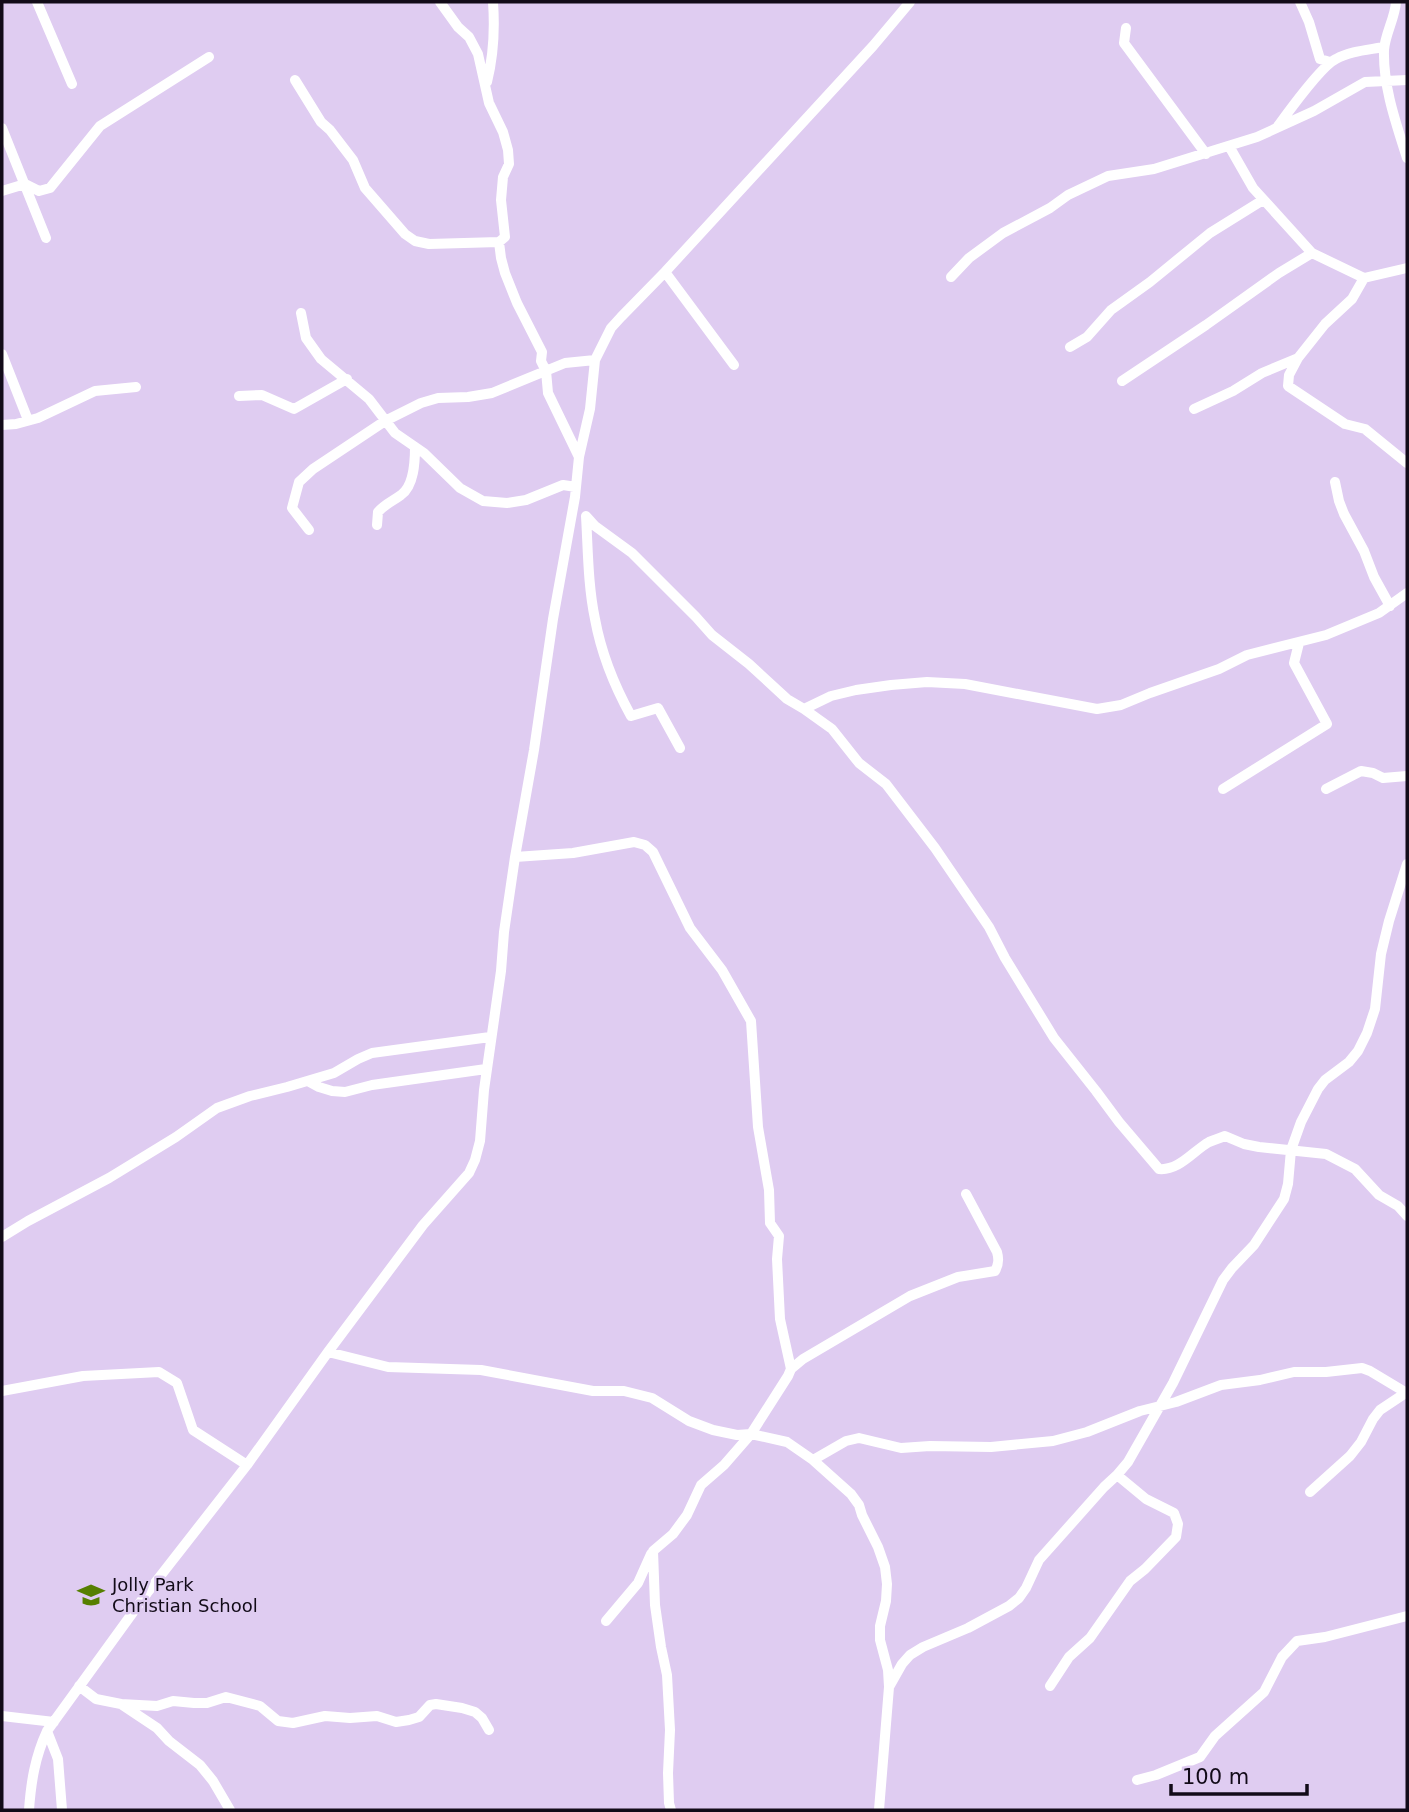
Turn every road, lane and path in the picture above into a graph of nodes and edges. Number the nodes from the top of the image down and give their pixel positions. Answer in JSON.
{"nodes":[{"id":1,"x":37,"y":2,"type":"edge"},
{"id":2,"x":440,"y":2,"type":"edge"},
{"id":3,"x":493,"y":2,"type":"edge"},
{"id":4,"x":910,"y":2,"type":"edge"},
{"id":5,"x":1300,"y":2,"type":"edge"},
{"id":6,"x":1396,"y":2,"type":"edge"},
{"id":7,"x":1126,"y":28,"type":"dead end"},
{"id":8,"x":1384,"y":47,"type":"junction"},
{"id":9,"x":209,"y":57,"type":"dead end"},
{"id":10,"x":1329,"y":62,"type":"junction"},
{"id":11,"x":295,"y":80,"type":"dead end"},
{"id":12,"x":1407,"y":80,"type":"edge"},
{"id":13,"x":1386,"y":81,"type":"junction"},
{"id":14,"x":72,"y":84,"type":"dead end"},
{"id":15,"x":486,"y":84,"type":"junction"},
{"id":16,"x":2,"y":128,"type":"edge"},
{"id":17,"x":1277,"y":128,"type":"junction"},
{"id":18,"x":1229,"y":146,"type":"junction"},
{"id":19,"x":1206,"y":154,"type":"junction"},
{"id":20,"x":1407,"y":158,"type":"edge"},
{"id":21,"x":25,"y":184,"type":"junction"},
{"id":22,"x":2,"y":191,"type":"edge"},
{"id":23,"x":1263,"y":200,"type":"junction"},
{"id":24,"x":46,"y":238,"type":"dead end"},
{"id":25,"x":499,"y":242,"type":"junction"},
{"id":26,"x":1312,"y":253,"type":"junction"},
{"id":27,"x":1407,"y":268,"type":"edge"},
{"id":28,"x":666,"y":272,"type":"junction"},
{"id":29,"x":951,"y":278,"type":"dead end"},
{"id":30,"x":1364,"y":278,"type":"junction"},
{"id":31,"x":301,"y":313,"type":"dead end"},
{"id":32,"x":1070,"y":346,"type":"dead end"},
{"id":33,"x":542,"y":352,"type":"junction"},
{"id":34,"x":2,"y":354,"type":"edge"},
{"id":35,"x":1298,"y":358,"type":"junction"},
{"id":36,"x":595,"y":360,"type":"junction"},
{"id":37,"x":565,"y":363,"type":"junction"},
{"id":38,"x":734,"y":365,"type":"dead end"},
{"id":39,"x":545,"y":371,"type":"junction"},
{"id":40,"x":347,"y":379,"type":"junction"},
{"id":41,"x":1122,"y":381,"type":"dead end"},
{"id":42,"x":136,"y":387,"type":"dead end"},
{"id":43,"x":239,"y":396,"type":"dead end"},
{"id":44,"x":1194,"y":409,"type":"dead end"},
{"id":45,"x":28,"y":420,"type":"junction"},
{"id":46,"x":385,"y":421,"type":"junction"},
{"id":47,"x":2,"y":425,"type":"edge"},
{"id":48,"x":415,"y":447,"type":"junction"},
{"id":49,"x":579,"y":457,"type":"junction"},
{"id":50,"x":1407,"y":463,"type":"edge"},
{"id":51,"x":1335,"y":482,"type":"dead end"},
{"id":52,"x":576,"y":492,"type":"junction"},
{"id":53,"x":586,"y":516,"type":"junction"},
{"id":54,"x":377,"y":524,"type":"dead end"},
{"id":55,"x":309,"y":530,"type":"dead end"},
{"id":56,"x":1407,"y":593,"type":"edge"},
{"id":57,"x":1390,"y":606,"type":"junction"},
{"id":58,"x":1299,"y":643,"type":"junction"},
{"id":59,"x":804,"y":709,"type":"junction"},
{"id":60,"x":680,"y":748,"type":"dead end"},
{"id":61,"x":1407,"y":776,"type":"edge"},
{"id":62,"x":1223,"y":789,"type":"dead end"},
{"id":63,"x":1326,"y":789,"type":"dead end"},
{"id":64,"x":515,"y":857,"type":"junction"},
{"id":65,"x":1407,"y":864,"type":"edge"},
{"id":66,"x":490,"y":1037,"type":"junction"},
{"id":67,"x":486,"y":1069,"type":"junction"},
{"id":68,"x":308,"y":1081,"type":"junction"},
{"id":69,"x":1291,"y":1150,"type":"junction"},
{"id":70,"x":967,"y":1194,"type":"dead end"},
{"id":71,"x":1407,"y":1216,"type":"edge"},
{"id":72,"x":2,"y":1237,"type":"edge"},
{"id":73,"x":328,"y":1352,"type":"junction"},
{"id":74,"x":791,"y":1369,"type":"junction"},
{"id":75,"x":2,"y":1391,"type":"edge"},
{"id":76,"x":1406,"y":1392,"type":"edge"},
{"id":77,"x":1159,"y":1405,"type":"junction"},
{"id":78,"x":751,"y":1434,"type":"junction"},
{"id":79,"x":813,"y":1460,"type":"junction"},
{"id":80,"x":247,"y":1465,"type":"junction"},
{"id":81,"x":1117,"y":1475,"type":"junction"},
{"id":82,"x":1310,"y":1492,"type":"dead end"},
{"id":83,"x":653,"y":1551,"type":"junction"},
{"id":84,"x":1407,"y":1616,"type":"edge"},
{"id":85,"x":606,"y":1621,"type":"dead end"},
{"id":86,"x":79,"y":1686,"type":"junction"},
{"id":87,"x":1050,"y":1686,"type":"dead end"},
{"id":88,"x":889,"y":1687,"type":"junction"},
{"id":89,"x":121,"y":1704,"type":"junction"},
{"id":90,"x":2,"y":1716,"type":"edge"},
{"id":91,"x":51,"y":1727,"type":"junction"},
{"id":92,"x":489,"y":1730,"type":"dead end"},
{"id":93,"x":1137,"y":1780,"type":"dead end"},
{"id":94,"x":29,"y":1810,"type":"edge"},
{"id":95,"x":62,"y":1810,"type":"edge"},
{"id":96,"x":230,"y":1810,"type":"edge"},
{"id":97,"x":671,"y":1810,"type":"edge"},
{"id":98,"x":879,"y":1810,"type":"edge"}],
"edges":[{"from":1,"to":14,"type":"street"},
{"from":2,"to":15,"type":"street"},
{"from":3,"to":15,"type":"street"},
{"from":4,"to":28,"type":"street"},
{"from":5,"to":10,"type":"street"},
{"from":6,"to":8,"type":"street"},
{"from":7,"to":19,"type":"street"},
{"from":8,"to":10,"type":"street"},
{"from":8,"to":13,"type":"street"},
{"from":9,"to":21,"type":"street"},
{"from":10,"to":17,"type":"street"},
{"from":11,"to":25,"type":"street"},
{"from":12,"to":13,"type":"street"},
{"from":13,"to":17,"type":"street"},
{"from":13,"to":20,"type":"street"},
{"from":15,"to":25,"type":"street"},
{"from":16,"to":21,"type":"street"},
{"from":17,"to":18,"type":"street"},
{"from":18,"to":19,"type":"street"},
{"from":18,"to":23,"type":"street"},
{"from":19,"to":29,"type":"street"},
{"from":21,"to":22,"type":"street"},
{"from":21,"to":24,"type":"street"},
{"from":23,"to":26,"type":"street"},
{"from":23,"to":32,"type":"street"},
{"from":25,"to":33,"type":"street"},
{"from":26,"to":30,"type":"street"},
{"from":26,"to":41,"type":"street"},
{"from":27,"to":30,"type":"street"},
{"from":28,"to":36,"type":"street"},
{"from":28,"to":38,"type":"street"},
{"from":30,"to":35,"type":"street"},
{"from":31,"to":40,"type":"street"},
{"from":33,"to":37,"type":"street"},
{"from":33,"to":39,"type":"street"},
{"from":34,"to":45,"type":"street"},
{"from":35,"to":44,"type":"street"},
{"from":35,"to":50,"type":"street"},
{"from":36,"to":37,"type":"street"},
{"from":36,"to":49,"type":"street"},
{"from":37,"to":39,"type":"street"},
{"from":39,"to":46,"type":"street"},
{"from":39,"to":49,"type":"street"},
{"from":40,"to":43,"type":"street"},
{"from":40,"to":46,"type":"street"},
{"from":42,"to":45,"type":"street"},
{"from":45,"to":47,"type":"street"},
{"from":46,"to":48,"type":"street"},
{"from":46,"to":55,"type":"street"},
{"from":48,"to":52,"type":"street"},
{"from":48,"to":54,"type":"street"},
{"from":49,"to":52,"type":"street"},
{"from":51,"to":57,"type":"street"},
{"from":52,"to":53,"type":"street"},
{"from":52,"to":64,"type":"street"},
{"from":53,"to":59,"type":"street"},
{"from":53,"to":60,"type":"street"},
{"from":56,"to":57,"type":"street"},
{"from":57,"to":58,"type":"street"},
{"from":58,"to":59,"type":"street"},
{"from":58,"to":62,"type":"street"},
{"from":59,"to":69,"type":"street"},
{"from":61,"to":63,"type":"street"},
{"from":64,"to":66,"type":"street"},
{"from":64,"to":74,"type":"street"},
{"from":65,"to":69,"type":"street"},
{"from":66,"to":67,"type":"street"},
{"from":66,"to":68,"type":"street"},
{"from":67,"to":68,"type":"street"},
{"from":67,"to":73,"type":"street"},
{"from":68,"to":72,"type":"street"},
{"from":69,"to":71,"type":"street"},
{"from":69,"to":77,"type":"street"},
{"from":70,"to":74,"type":"street"},
{"from":73,"to":78,"type":"street"},
{"from":73,"to":80,"type":"street"},
{"from":74,"to":78,"type":"street"},
{"from":75,"to":80,"type":"street"},
{"from":76,"to":77,"type":"street"},
{"from":76,"to":82,"type":"street"},
{"from":77,"to":79,"type":"street"},
{"from":77,"to":81,"type":"street"},
{"from":78,"to":79,"type":"street"},
{"from":78,"to":83,"type":"street"},
{"from":79,"to":88,"type":"street"},
{"from":80,"to":86,"type":"street"},
{"from":81,"to":87,"type":"street"},
{"from":81,"to":88,"type":"street"},
{"from":83,"to":85,"type":"street"},
{"from":83,"to":97,"type":"street"},
{"from":84,"to":93,"type":"street"},
{"from":86,"to":89,"type":"street"},
{"from":86,"to":91,"type":"street"},
{"from":88,"to":98,"type":"street"},
{"from":89,"to":92,"type":"street"},
{"from":89,"to":96,"type":"street"},
{"from":90,"to":91,"type":"street"},
{"from":91,"to":94,"type":"street"},
{"from":91,"to":95,"type":"street"}]}
